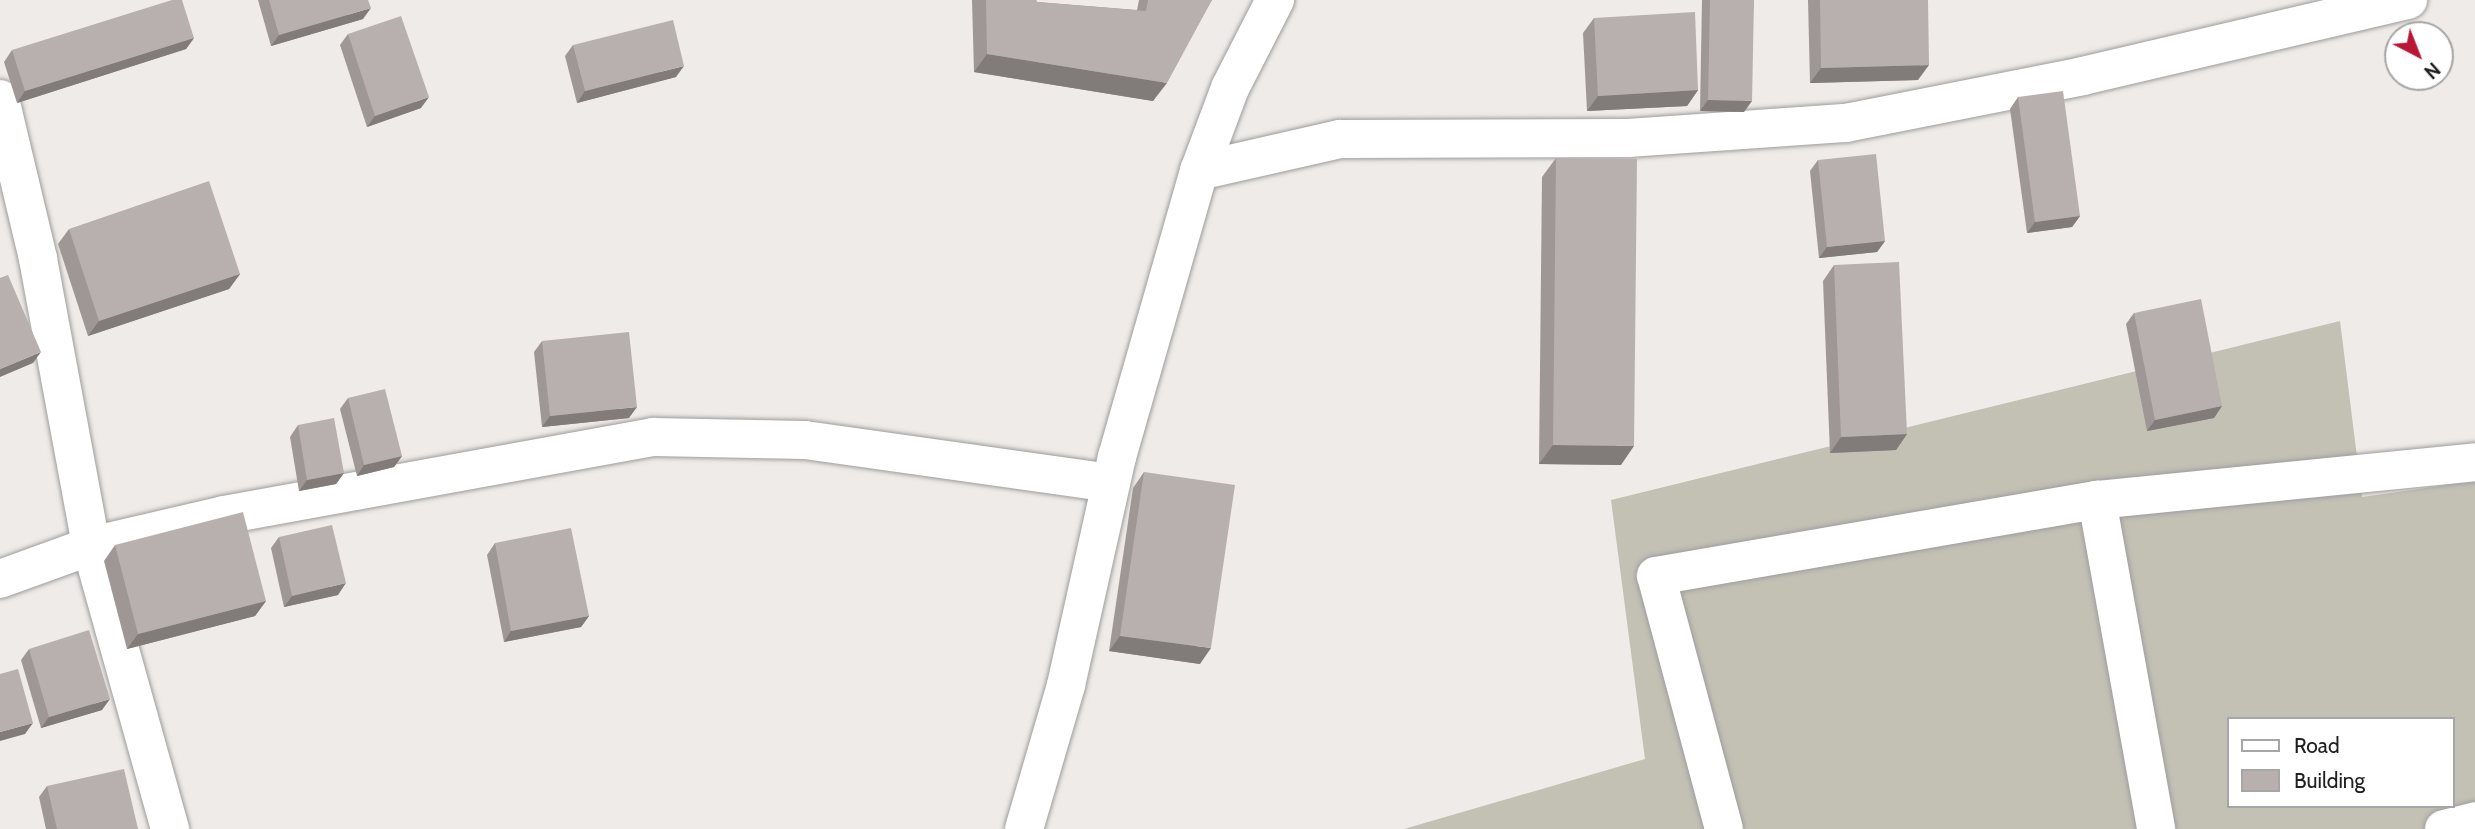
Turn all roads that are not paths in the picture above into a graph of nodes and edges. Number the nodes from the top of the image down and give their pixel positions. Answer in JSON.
{"nodes":[{"id":1,"x":1275,"y":0,"type":"edge"},
{"id":2,"x":2408,"y":0,"type":"edge"},
{"id":3,"x":0,"y":99,"type":"edge"},
{"id":4,"x":1199,"y":171,"type":"junction"},
{"id":5,"x":2475,"y":463,"type":"edge"},
{"id":6,"x":1111,"y":483,"type":"junction"},
{"id":7,"x":2097,"y":500,"type":"junction"},
{"id":8,"x":91,"y":546,"type":"junction"},
{"id":9,"x":0,"y":579,"type":"edge"},
{"id":10,"x":2475,"y":821,"type":"edge"},
{"id":11,"x":170,"y":829,"type":"edge"},
{"id":12,"x":1024,"y":829,"type":"edge"},
{"id":13,"x":1724,"y":829,"type":"edge"},
{"id":14,"x":2156,"y":829,"type":"edge"},
{"id":15,"x":2444,"y":829,"type":"edge"}],
"edges":[{"from":1,"to":4,"type":"street"},
{"from":2,"to":4,"type":"street"},
{"from":3,"to":8,"type":"street"},
{"from":4,"to":6,"type":"street"},
{"from":5,"to":7,"type":"street"},
{"from":6,"to":8,"type":"street"},
{"from":6,"to":12,"type":"street"},
{"from":7,"to":13,"type":"street"},
{"from":7,"to":14,"type":"street"},
{"from":8,"to":9,"type":"street"},
{"from":8,"to":11,"type":"street"},
{"from":10,"to":15,"type":"street"}]}
